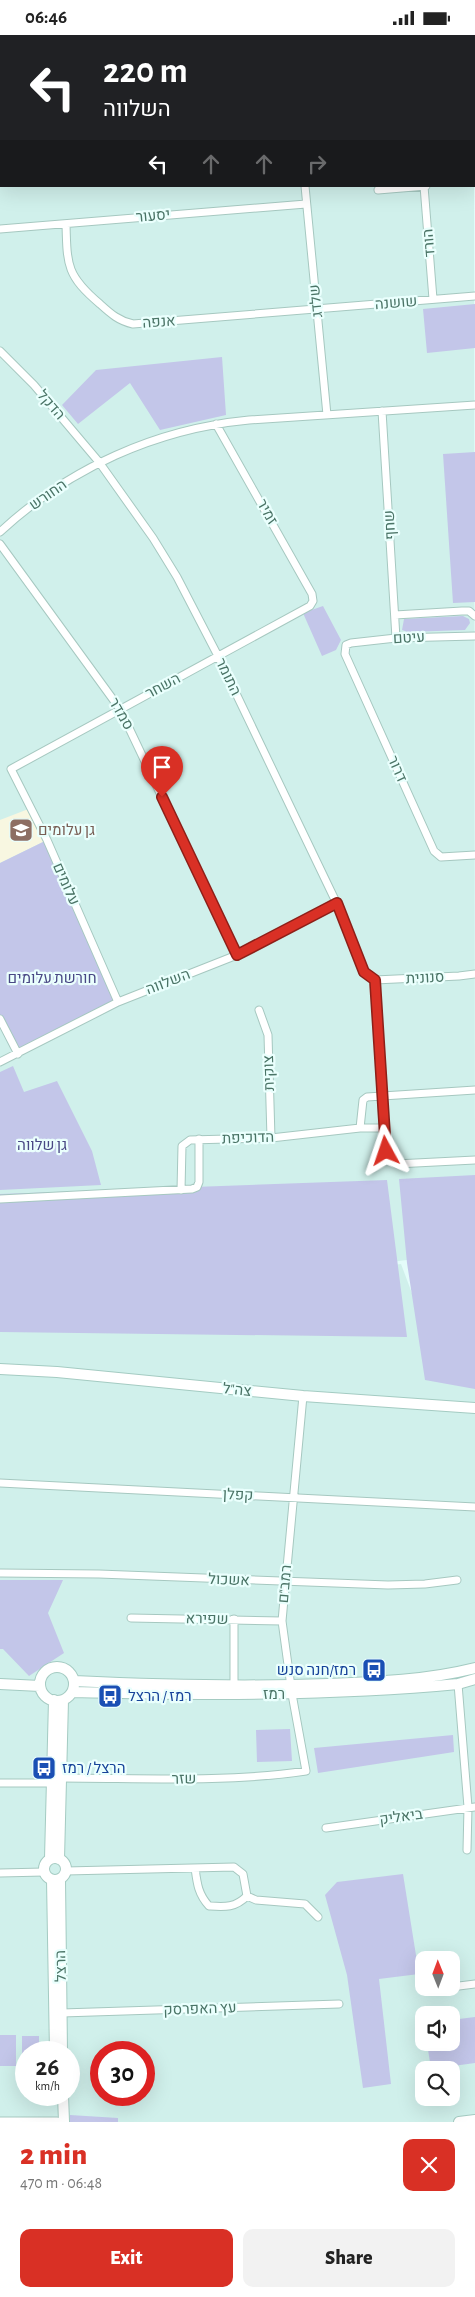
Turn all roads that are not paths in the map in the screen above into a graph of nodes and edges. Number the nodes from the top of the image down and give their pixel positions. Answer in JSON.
{"nodes":[{"id":1,"x":305,"y":187,"type":"edge"},
{"id":2,"x":413,"y":187,"type":"edge"},
{"id":3,"x":425,"y":187,"type":"edge"},
{"id":4,"x":378,"y":190,"type":"dead end"},
{"id":5,"x":306,"y":204,"type":"junction"},
{"id":6,"x":66,"y":224,"type":"junction"},
{"id":7,"x":0,"y":229,"type":"edge"},
{"id":8,"x":475,"y":296,"type":"edge"},
{"id":9,"x":433,"y":299,"type":"junction"},
{"id":10,"x":317,"y":309,"type":"junction"},
{"id":11,"x":0,"y":351,"type":"edge"},
{"id":12,"x":475,"y":405,"type":"edge"},
{"id":13,"x":382,"y":411,"type":"junction"},
{"id":14,"x":326,"y":415,"type":"junction"},
{"id":15,"x":216,"y":424,"type":"junction"},
{"id":16,"x":99,"y":462,"type":"junction"},
{"id":17,"x":0,"y":532,"type":"edge"},
{"id":18,"x":0,"y":544,"type":"edge"},
{"id":19,"x":314,"y":601,"type":"joint"},
{"id":20,"x":395,"y":615,"type":"junction"},
{"id":21,"x":475,"y":616,"type":"edge"},
{"id":22,"x":475,"y":636,"type":"edge"},
{"id":23,"x":396,"y":639,"type":"junction"},
{"id":24,"x":345,"y":648,"type":"joint"},
{"id":25,"x":218,"y":657,"type":"junction"},
{"id":26,"x":120,"y":709,"type":"junction"},
{"id":27,"x":11,"y":769,"type":"joint"},
{"id":28,"x":475,"y":855,"type":"edge"},
{"id":29,"x":337,"y":903,"type":"junction"},
{"id":30,"x":237,"y":955,"type":"junction"},
{"id":31,"x":475,"y":973,"type":"edge"},
{"id":32,"x":375,"y":980,"type":"junction"},
{"id":33,"x":118,"y":1002,"type":"junction"},
{"id":34,"x":259,"y":1009,"type":"dead end"},
{"id":35,"x":0,"y":1019,"type":"edge"},
{"id":36,"x":18,"y":1054,"type":"junction"},
{"id":37,"x":0,"y":1063,"type":"edge"},
{"id":38,"x":475,"y":1090,"type":"edge"},
{"id":39,"x":382,"y":1096,"type":"junction"},
{"id":40,"x":360,"y":1128,"type":"junction"},
{"id":41,"x":383,"y":1128,"type":"junction"},
{"id":42,"x":271,"y":1138,"type":"junction"},
{"id":43,"x":199,"y":1139,"type":"junction"},
{"id":44,"x":475,"y":1160,"type":"edge"},
{"id":45,"x":181,"y":1190,"type":"junction"},
{"id":46,"x":0,"y":1199,"type":"edge"},
{"id":47,"x":0,"y":1369,"type":"edge"},
{"id":48,"x":303,"y":1396,"type":"junction"},
{"id":49,"x":475,"y":1408,"type":"edge"},
{"id":50,"x":0,"y":1483,"type":"edge"},
{"id":51,"x":294,"y":1497,"type":"junction"},
{"id":52,"x":475,"y":1507,"type":"edge"},
{"id":53,"x":0,"y":1573,"type":"edge"},
{"id":54,"x":457,"y":1579,"type":"dead end"},
{"id":55,"x":285,"y":1582,"type":"junction"},
{"id":56,"x":131,"y":1618,"type":"dead end"},
{"id":57,"x":234,"y":1619,"type":"junction"},
{"id":58,"x":282,"y":1621,"type":"junction"},
{"id":59,"x":475,"y":1667,"type":"edge"},
{"id":60,"x":475,"y":1679,"type":"edge"},
{"id":61,"x":74,"y":1681,"type":"junction"},
{"id":62,"x":458,"y":1683,"type":"junction"},
{"id":63,"x":0,"y":1684,"type":"edge"},
{"id":64,"x":40,"y":1686,"type":"junction"},
{"id":65,"x":234,"y":1689,"type":"junction"},
{"id":66,"x":292,"y":1690,"type":"junction"},
{"id":67,"x":72,"y":1692,"type":"junction"},
{"id":68,"x":58,"y":1700,"type":"junction"},
{"id":69,"x":306,"y":1771,"type":"joint"},
{"id":70,"x":61,"y":1777,"type":"junction"},
{"id":71,"x":0,"y":1783,"type":"edge"},
{"id":72,"x":52,"y":1783,"type":"junction"},
{"id":73,"x":471,"y":1807,"type":"edge"},
{"id":74,"x":326,"y":1828,"type":"dead end"},
{"id":75,"x":466,"y":1850,"type":"dead end"},
{"id":76,"x":54,"y":1859,"type":"junction"},
{"id":77,"x":195,"y":1869,"type":"junction"},
{"id":78,"x":0,"y":1873,"type":"edge"},
{"id":79,"x":44,"y":1873,"type":"junction"},
{"id":80,"x":59,"y":1877,"type":"junction"},
{"id":81,"x":246,"y":1896,"type":"junction"},
{"id":82,"x":318,"y":1917,"type":"dead end"},
{"id":83,"x":475,"y":1984,"type":"edge"},
{"id":84,"x":460,"y":1986,"type":"edge"},
{"id":85,"x":339,"y":2004,"type":"dead end"},
{"id":86,"x":62,"y":2013,"type":"junction"},
{"id":87,"x":55,"y":2041,"type":"edge"},
{"id":88,"x":62,"y":2041,"type":"edge"},
{"id":89,"x":57,"y":2106,"type":"edge"},
{"id":90,"x":61,"y":2106,"type":"edge"},
{"id":91,"x":475,"y":2120,"type":"edge"},
{"id":92,"x":0,"y":2121,"type":"edge"},
{"id":93,"x":59,"y":2122,"type":"edge"},
{"id":94,"x":459,"y":2122,"type":"edge"}],
"edges":[{"from":1,"to":5,"type":"street","name":"שלדג"},
{"from":2,"to":4,"type":"street"},
{"from":3,"to":9,"type":"street","name":"הורד"},
{"from":5,"to":6,"type":"street","name":"יסעור"},
{"from":5,"to":10,"type":"street","name":"שלדג"},
{"from":6,"to":7,"type":"street","name":"יסעור"},
{"from":6,"to":10,"type":"street","name":"אנפה"},
{"from":8,"to":9,"type":"street","name":"שושנה"},
{"from":9,"to":10,"type":"street","name":"שושנה"},
{"from":10,"to":14,"type":"street","name":"שלדג"},
{"from":11,"to":16,"type":"street","name":"הדקל"},
{"from":12,"to":13,"type":"street","name":"החורש"},
{"from":13,"to":14,"type":"street","name":"החורש"},
{"from":13,"to":20,"type":"street","name":"שחף"},
{"from":14,"to":15,"type":"street","name":"החורש"},
{"from":15,"to":16,"type":"street","name":"החורש"},
{"from":15,"to":19,"type":"street","name":"זמיר"},
{"from":16,"to":17,"type":"street","name":"החורש"},
{"from":16,"to":25,"type":"street","name":"התומר"},
{"from":18,"to":26,"type":"street","name":"סמדר"},
{"from":19,"to":25,"type":"street","name":"השחר"},
{"from":20,"to":21,"type":"street","name":"עיטם"},
{"from":20,"to":23,"type":"street","name":"שחף"},
{"from":22,"to":23,"type":"street","name":"עיטם"},
{"from":23,"to":24,"type":"street","name":"עיטם"},
{"from":24,"to":28,"type":"street","name":"דרור"},
{"from":25,"to":26,"type":"street","name":"השחר"},
{"from":25,"to":29,"type":"street","name":"התומר"},
{"from":26,"to":27,"type":"street","name":"השחר"},
{"from":26,"to":30,"type":"street","name":"סמדר"},
{"from":27,"to":33,"type":"street","name":"עלומים"},
{"from":29,"to":30,"type":"street","name":"השלווה"},
{"from":29,"to":32,"type":"street","name":"התומר"},
{"from":30,"to":33,"type":"street","name":"השלווה"},
{"from":31,"to":32,"type":"street","name":"סנונית"},
{"from":32,"to":39,"type":"street"},
{"from":33,"to":36,"type":"street","name":"השלווה"},
{"from":34,"to":42,"type":"street","name":"צוקית"},
{"from":35,"to":36,"type":"street"},
{"from":36,"to":37,"type":"street","name":"השלווה"},
{"from":38,"to":39,"type":"street"},
{"from":39,"to":40,"type":"street"},
{"from":39,"to":41,"type":"street"},
{"from":40,"to":41,"type":"street","name":"הדוכיפת"},
{"from":40,"to":42,"type":"street","name":"הדוכיפת"},
{"from":41,"to":44,"type":"street"},
{"from":42,"to":43,"type":"street","name":"הדוכיפת"},
{"from":43,"to":45,"type":"street"},
{"from":43,"to":45,"type":"street"},
{"from":45,"to":46,"type":"street"},
{"from":47,"to":48,"type":"street","name":"צה\"ל"},
{"from":48,"to":49,"type":"street","name":"צה\"ל"},
{"from":48,"to":51,"type":"street","name":"רמב\"ם"},
{"from":50,"to":51,"type":"street","name":"קפלן"},
{"from":51,"to":52,"type":"street","name":"קפלן"},
{"from":51,"to":55,"type":"street","name":"רמב\"ם"},
{"from":53,"to":55,"type":"street","name":"אשכול"},
{"from":54,"to":55,"type":"street","name":"אשכול"},
{"from":55,"to":58,"type":"street","name":"רמב\"ם"},
{"from":56,"to":57,"type":"street","name":"שפירא"},
{"from":57,"to":58,"type":"street","name":"שפירא"},
{"from":57,"to":65,"type":"street"},
{"from":58,"to":66,"type":"street","name":"רמב\"ם"},
{"from":59,"to":66,"type":"street","name":"רמז"},
{"from":60,"to":62,"type":"street","name":"רמז"},
{"from":61,"to":64,"type":"street"},
{"from":61,"to":65,"type":"street","name":"רמז"},
{"from":61,"to":67,"type":"street"},
{"from":62,"to":66,"type":"street","name":"רמז"},
{"from":62,"to":73,"type":"street"},
{"from":63,"to":64,"type":"street"},
{"from":64,"to":68,"type":"street"},
{"from":65,"to":66,"type":"street","name":"רמז"},
{"from":65,"to":67,"type":"street","name":"רמז"},
{"from":66,"to":69,"type":"street","name":"רמב\"ם"},
{"from":67,"to":68,"type":"street"},
{"from":68,"to":70,"type":"street"},
{"from":68,"to":72,"type":"street"},
{"from":69,"to":70,"type":"street","name":"שזר"},
{"from":70,"to":76,"type":"street"},
{"from":71,"to":72,"type":"street"},
{"from":72,"to":76,"type":"street"},
{"from":73,"to":74,"type":"street","name":"ביאליק"},
{"from":73,"to":75,"type":"street"},
{"from":76,"to":79,"type":"street"},
{"from":76,"to":80,"type":"street"},
{"from":77,"to":80,"type":"street"},
{"from":77,"to":81,"type":"street"},
{"from":77,"to":81,"type":"street"},
{"from":78,"to":79,"type":"street"},
{"from":79,"to":80,"type":"street"},
{"from":80,"to":86,"type":"street","name":"הרצל"},
{"from":80,"to":87,"type":"street","name":"הרצל"},
{"from":81,"to":82,"type":"street"},
{"from":83,"to":84,"type":"street"},
{"from":85,"to":86,"type":"street","name":"עץ האפרסק"},
{"from":86,"to":88,"type":"street","name":"הרצל"},
{"from":89,"to":93,"type":"street"},
{"from":90,"to":93,"type":"street"},
{"from":91,"to":94,"type":"street"},
{"from":92,"to":93,"type":"street"}]}
